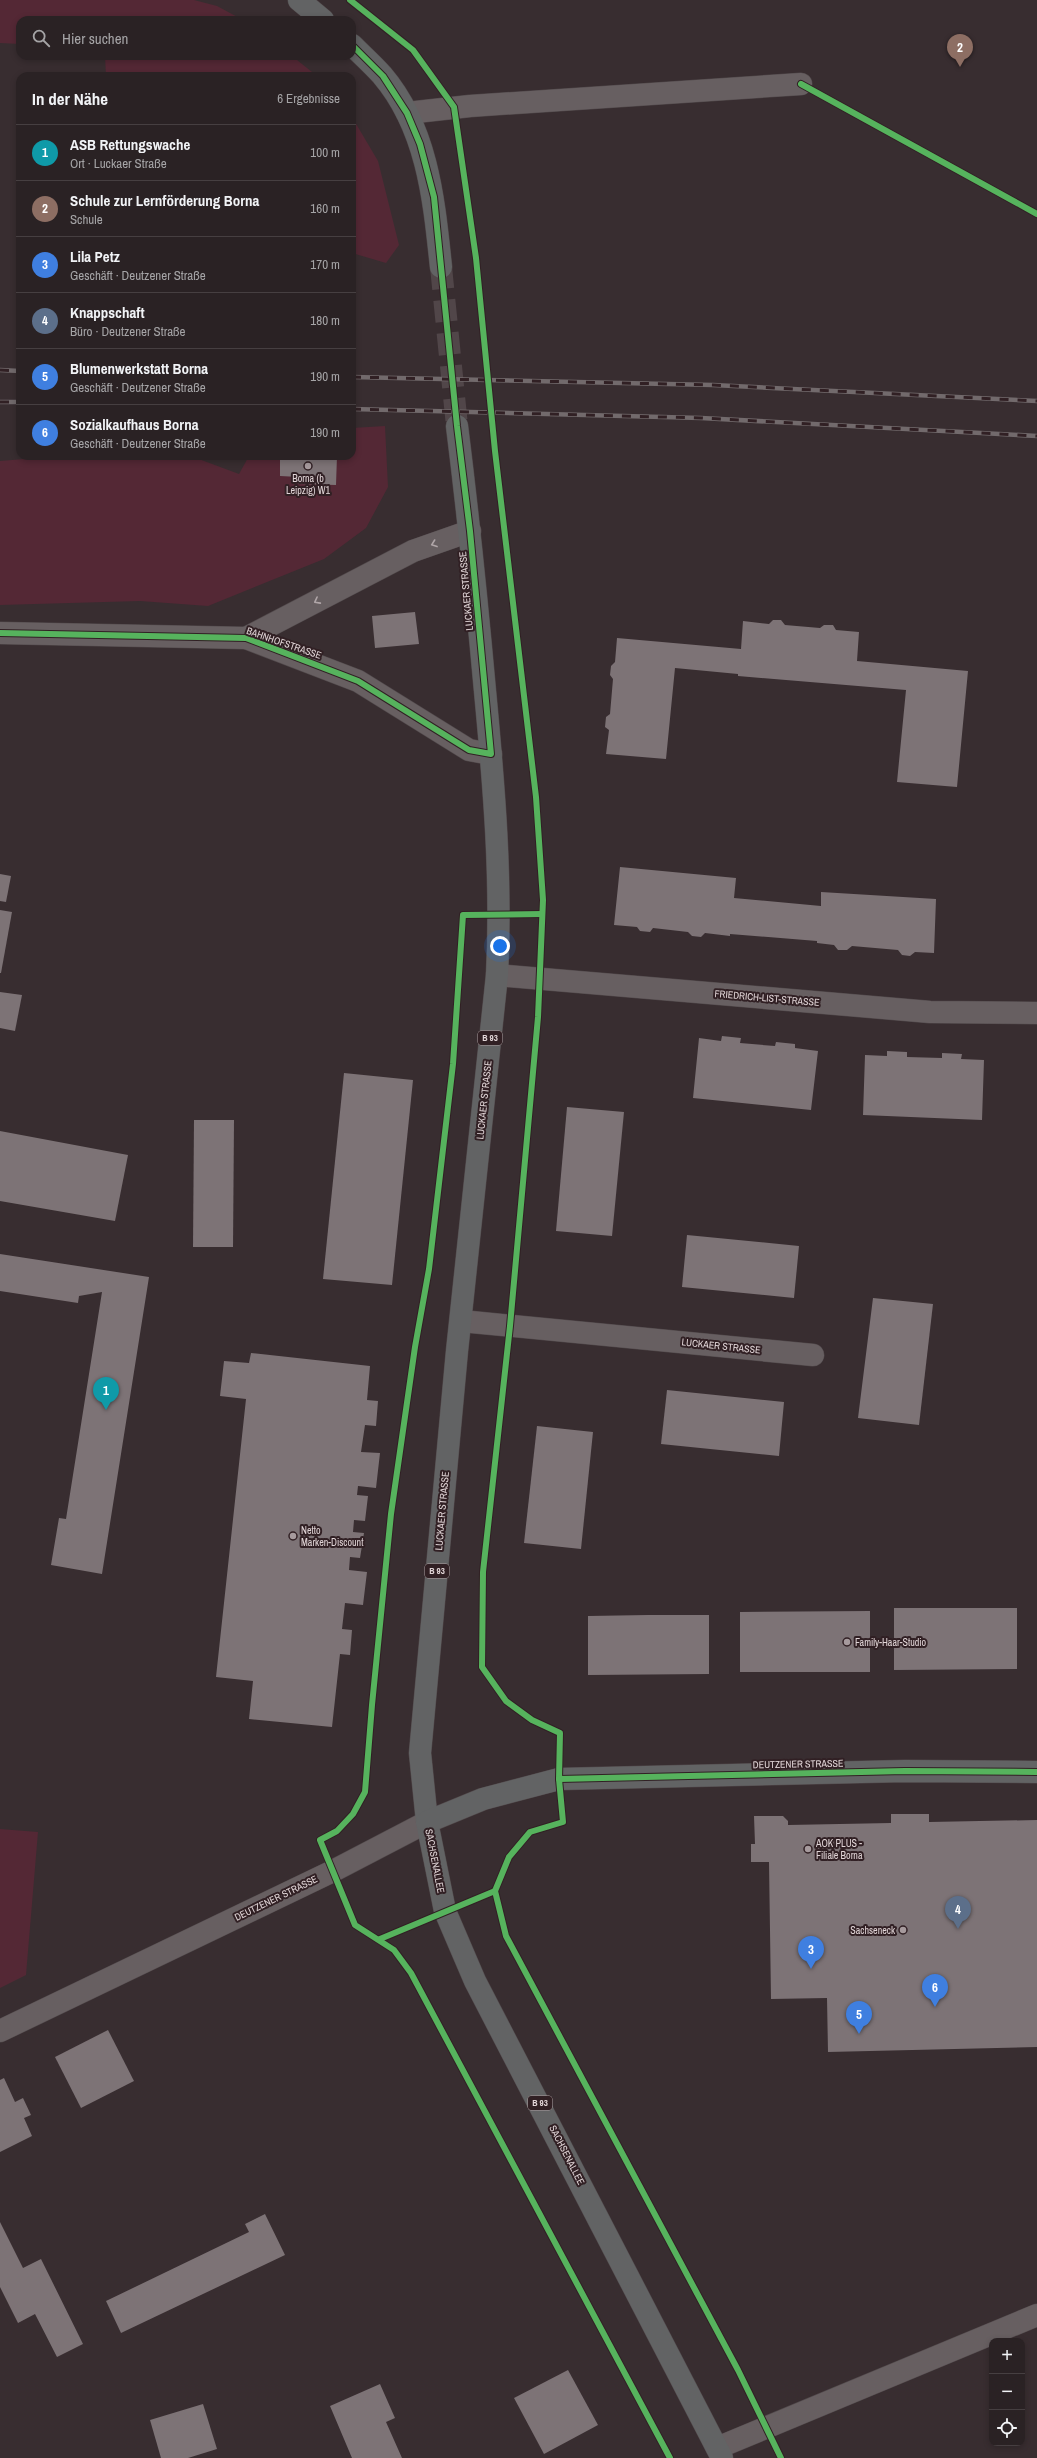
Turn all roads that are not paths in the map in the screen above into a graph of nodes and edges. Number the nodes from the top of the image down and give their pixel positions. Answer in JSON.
{"nodes":[{"id":1,"x":299,"y":0,"type":"edge"},
{"id":2,"x":318,"y":16,"type":"edge"},
{"id":3,"x":356,"y":49,"type":"edge"},
{"id":4,"x":801,"y":84,"type":"dead end"},
{"id":5,"x":407,"y":113,"type":"junction"},
{"id":6,"x":441,"y":267,"type":"tunnel mouth"},
{"id":7,"x":457,"y":426,"type":"tunnel mouth"},
{"id":8,"x":470,"y":531,"type":"junction"},
{"id":9,"x":0,"y":633,"type":"edge"},
{"id":10,"x":246,"y":638,"type":"junction"},
{"id":11,"x":491,"y":754,"type":"junction"},
{"id":12,"x":497,"y":975,"type":"junction"},
{"id":13,"x":1037,"y":1013,"type":"edge"},
{"id":14,"x":461,"y":1321,"type":"junction"},
{"id":15,"x":813,"y":1355,"type":"dead end"},
{"id":16,"x":1037,"y":1772,"type":"edge"},
{"id":17,"x":427,"y":1822,"type":"junction"},
{"id":18,"x":0,"y":2031,"type":"edge"},
{"id":19,"x":1037,"y":2315,"type":"edge"},
{"id":20,"x":720,"y":2453,"type":"edge"}],
"edges":[{"from":1,"to":2,"type":"main road"},
{"from":3,"to":5,"type":"main road"},
{"from":4,"to":5,"type":"street"},
{"from":5,"to":6,"type":"main road"},
{"from":7,"to":8,"type":"main road","name":"LUCKAER STRASSE","number":"B 93"},
{"from":8,"to":10,"type":"street","name":"BAHNHOFSTRASSE","one_way":true},
{"from":8,"to":11,"type":"main road","name":"LUCKAER STRASSE","number":"B 93"},
{"from":9,"to":10,"type":"street","name":"BAHNHOFSTRASSE"},
{"from":10,"to":11,"type":"street","name":"BAHNHOFSTRASSE"},
{"from":11,"to":12,"type":"main road","name":"LUCKAER STRASSE","number":"B 93"},
{"from":12,"to":13,"type":"street","name":"FRIEDRICH-LIST-STRASSE"},
{"from":12,"to":14,"type":"main road","name":"LUCKAER STRASSE","number":"B 93"},
{"from":14,"to":15,"type":"street","name":"LUCKAER STRASSE"},
{"from":14,"to":17,"type":"main road","name":"LUCKAER STRASSE","number":"B 93"},
{"from":16,"to":17,"type":"main road","name":"DEUTZENER STRASSE"},
{"from":17,"to":18,"type":"street","name":"DEUTZENER STRASSE"},
{"from":17,"to":20,"type":"main road","name":"SACHSENALLEE","number":"B 93"},
{"from":19,"to":20,"type":"street"}]}
